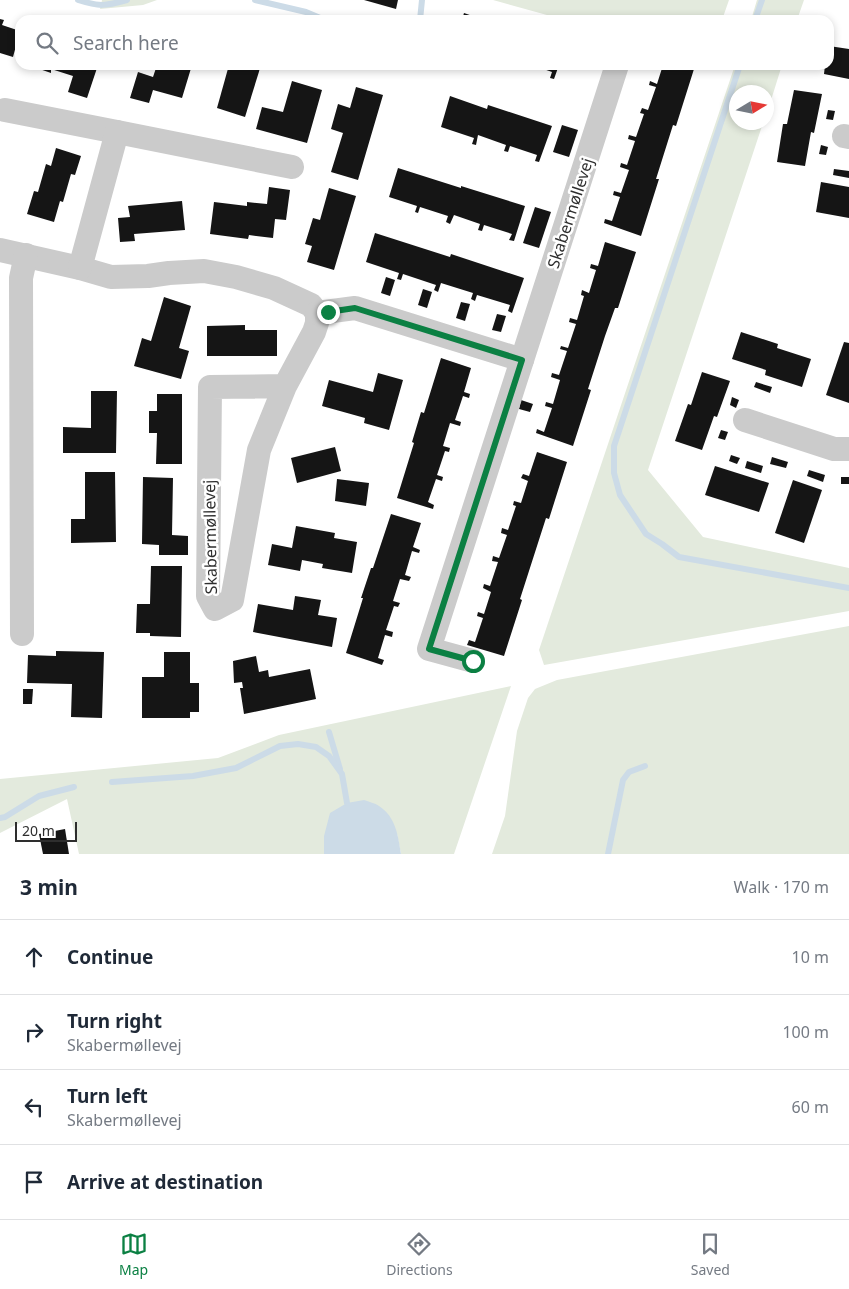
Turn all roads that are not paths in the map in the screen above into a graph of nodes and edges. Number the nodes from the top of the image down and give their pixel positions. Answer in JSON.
{"nodes":[{"id":1,"x":615,"y":70,"type":"edge"},
{"id":2,"x":5,"y":110,"type":"dead end"},
{"id":3,"x":117,"y":132,"type":"junction"},
{"id":4,"x":292,"y":168,"type":"dead end"},
{"id":5,"x":0,"y":250,"type":"edge"},
{"id":6,"x":26,"y":255,"type":"junction"},
{"id":7,"x":80,"y":268,"type":"junction"},
{"id":8,"x":317,"y":313,"type":"junction"},
{"id":9,"x":522,"y":360,"type":"junction"},
{"id":10,"x":285,"y":386,"type":"junction"},
{"id":11,"x":745,"y":420,"type":"dead end"},
{"id":12,"x":849,"y":449,"type":"edge"},
{"id":13,"x":22,"y":634,"type":"dead end"},
{"id":14,"x":473,"y":661,"type":"dead end"}],
"edges":[{"from":1,"to":9,"type":"street","name":"Skabermøllevej"},
{"from":2,"to":3,"type":"street"},
{"from":3,"to":4,"type":"street"},
{"from":3,"to":7,"type":"street"},
{"from":5,"to":6,"type":"street"},
{"from":6,"to":7,"type":"street"},
{"from":6,"to":13,"type":"street"},
{"from":7,"to":8,"type":"street"},
{"from":8,"to":9,"type":"street"},
{"from":8,"to":10,"type":"street","name":"Skabermøllevej"},
{"from":9,"to":14,"type":"street","name":"Skabermøllevej"},
{"from":10,"to":10,"type":"street","name":"Skabermøllevej"},
{"from":11,"to":12,"type":"street"}]}
